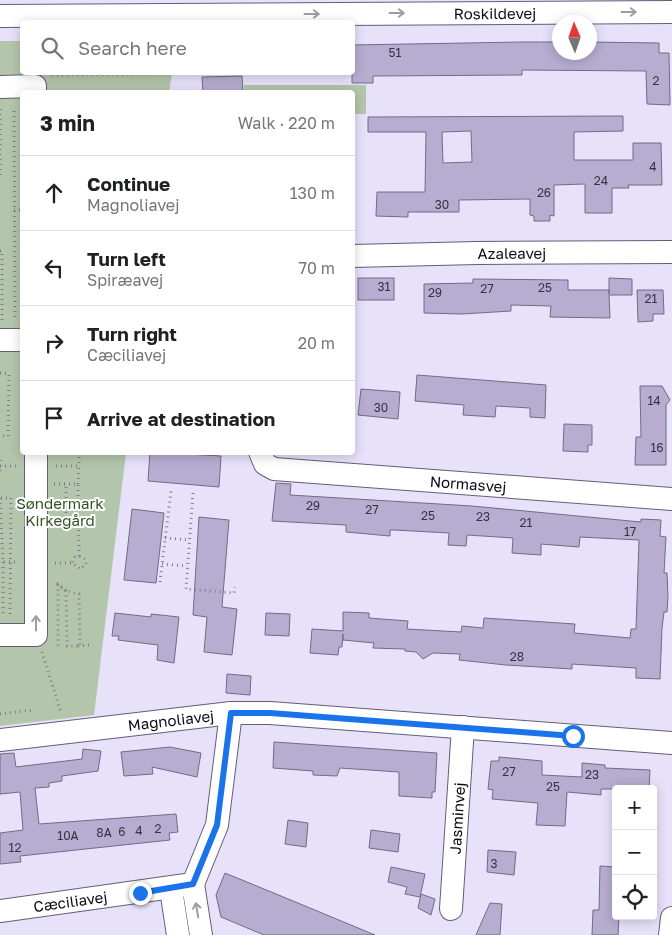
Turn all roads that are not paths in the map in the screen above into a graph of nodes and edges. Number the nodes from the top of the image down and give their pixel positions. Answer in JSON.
{"nodes":[{"id":1,"x":286,"y":7,"type":"edge"},
{"id":2,"x":349,"y":7,"type":"edge"},
{"id":3,"x":672,"y":12,"type":"edge"},
{"id":4,"x":0,"y":16,"type":"edge"},
{"id":5,"x":0,"y":87,"type":"edge"},
{"id":6,"x":35,"y":89,"type":"edge"},
{"id":7,"x":672,"y":252,"type":"edge"},
{"id":8,"x":355,"y":256,"type":"edge"},
{"id":9,"x":36,"y":455,"type":"edge"},
{"id":10,"x":262,"y":458,"type":"edge"},
{"id":11,"x":672,"y":499,"type":"edge"},
{"id":12,"x":5,"y":630,"type":"edge"},
{"id":13,"x":231,"y":713,"type":"junction"},
{"id":14,"x":463,"y":727,"type":"junction"},
{"id":15,"x":0,"y":740,"type":"edge"},
{"id":16,"x":672,"y":743,"type":"edge"},
{"id":17,"x":193,"y":884,"type":"junction"},
{"id":18,"x":171,"y":889,"type":"junction"},
{"id":19,"x":451,"y":909,"type":"dead end"},
{"id":20,"x":0,"y":911,"type":"edge"},
{"id":21,"x":672,"y":918,"type":"edge"},
{"id":22,"x":178,"y":935,"type":"edge"},
{"id":23,"x":201,"y":935,"type":"edge"},
{"id":24,"x":670,"y":935,"type":"edge"}],
"edges":[{"from":1,"to":2,"type":"street","name":"Roskildevej","one_way":true},
{"from":1,"to":4,"type":"street","name":"Roskildevej"},
{"from":2,"to":3,"type":"street","name":"Roskildevej","one_way":true},
{"from":5,"to":6,"type":"street"},
{"from":7,"to":8,"type":"street","name":"Azaleavej"},
{"from":12,"to":9,"type":"street","one_way":true},
{"from":10,"to":11,"type":"street","name":"Normasvej"},
{"from":13,"to":14,"type":"street","name":"Magnoliavej"},
{"from":13,"to":15,"type":"street","name":"Magnoliavej"},
{"from":13,"to":17,"type":"street"},
{"from":14,"to":16,"type":"street","name":"Magnoliavej"},
{"from":14,"to":19,"type":"street","name":"Jasminvej"},
{"from":17,"to":18,"type":"street","name":"Cæciliavej"},
{"from":23,"to":17,"type":"street","one_way":true},
{"from":18,"to":20,"type":"street","name":"Cæciliavej"},
{"from":18,"to":22,"type":"street"},
{"from":21,"to":24,"type":"street"}]}
